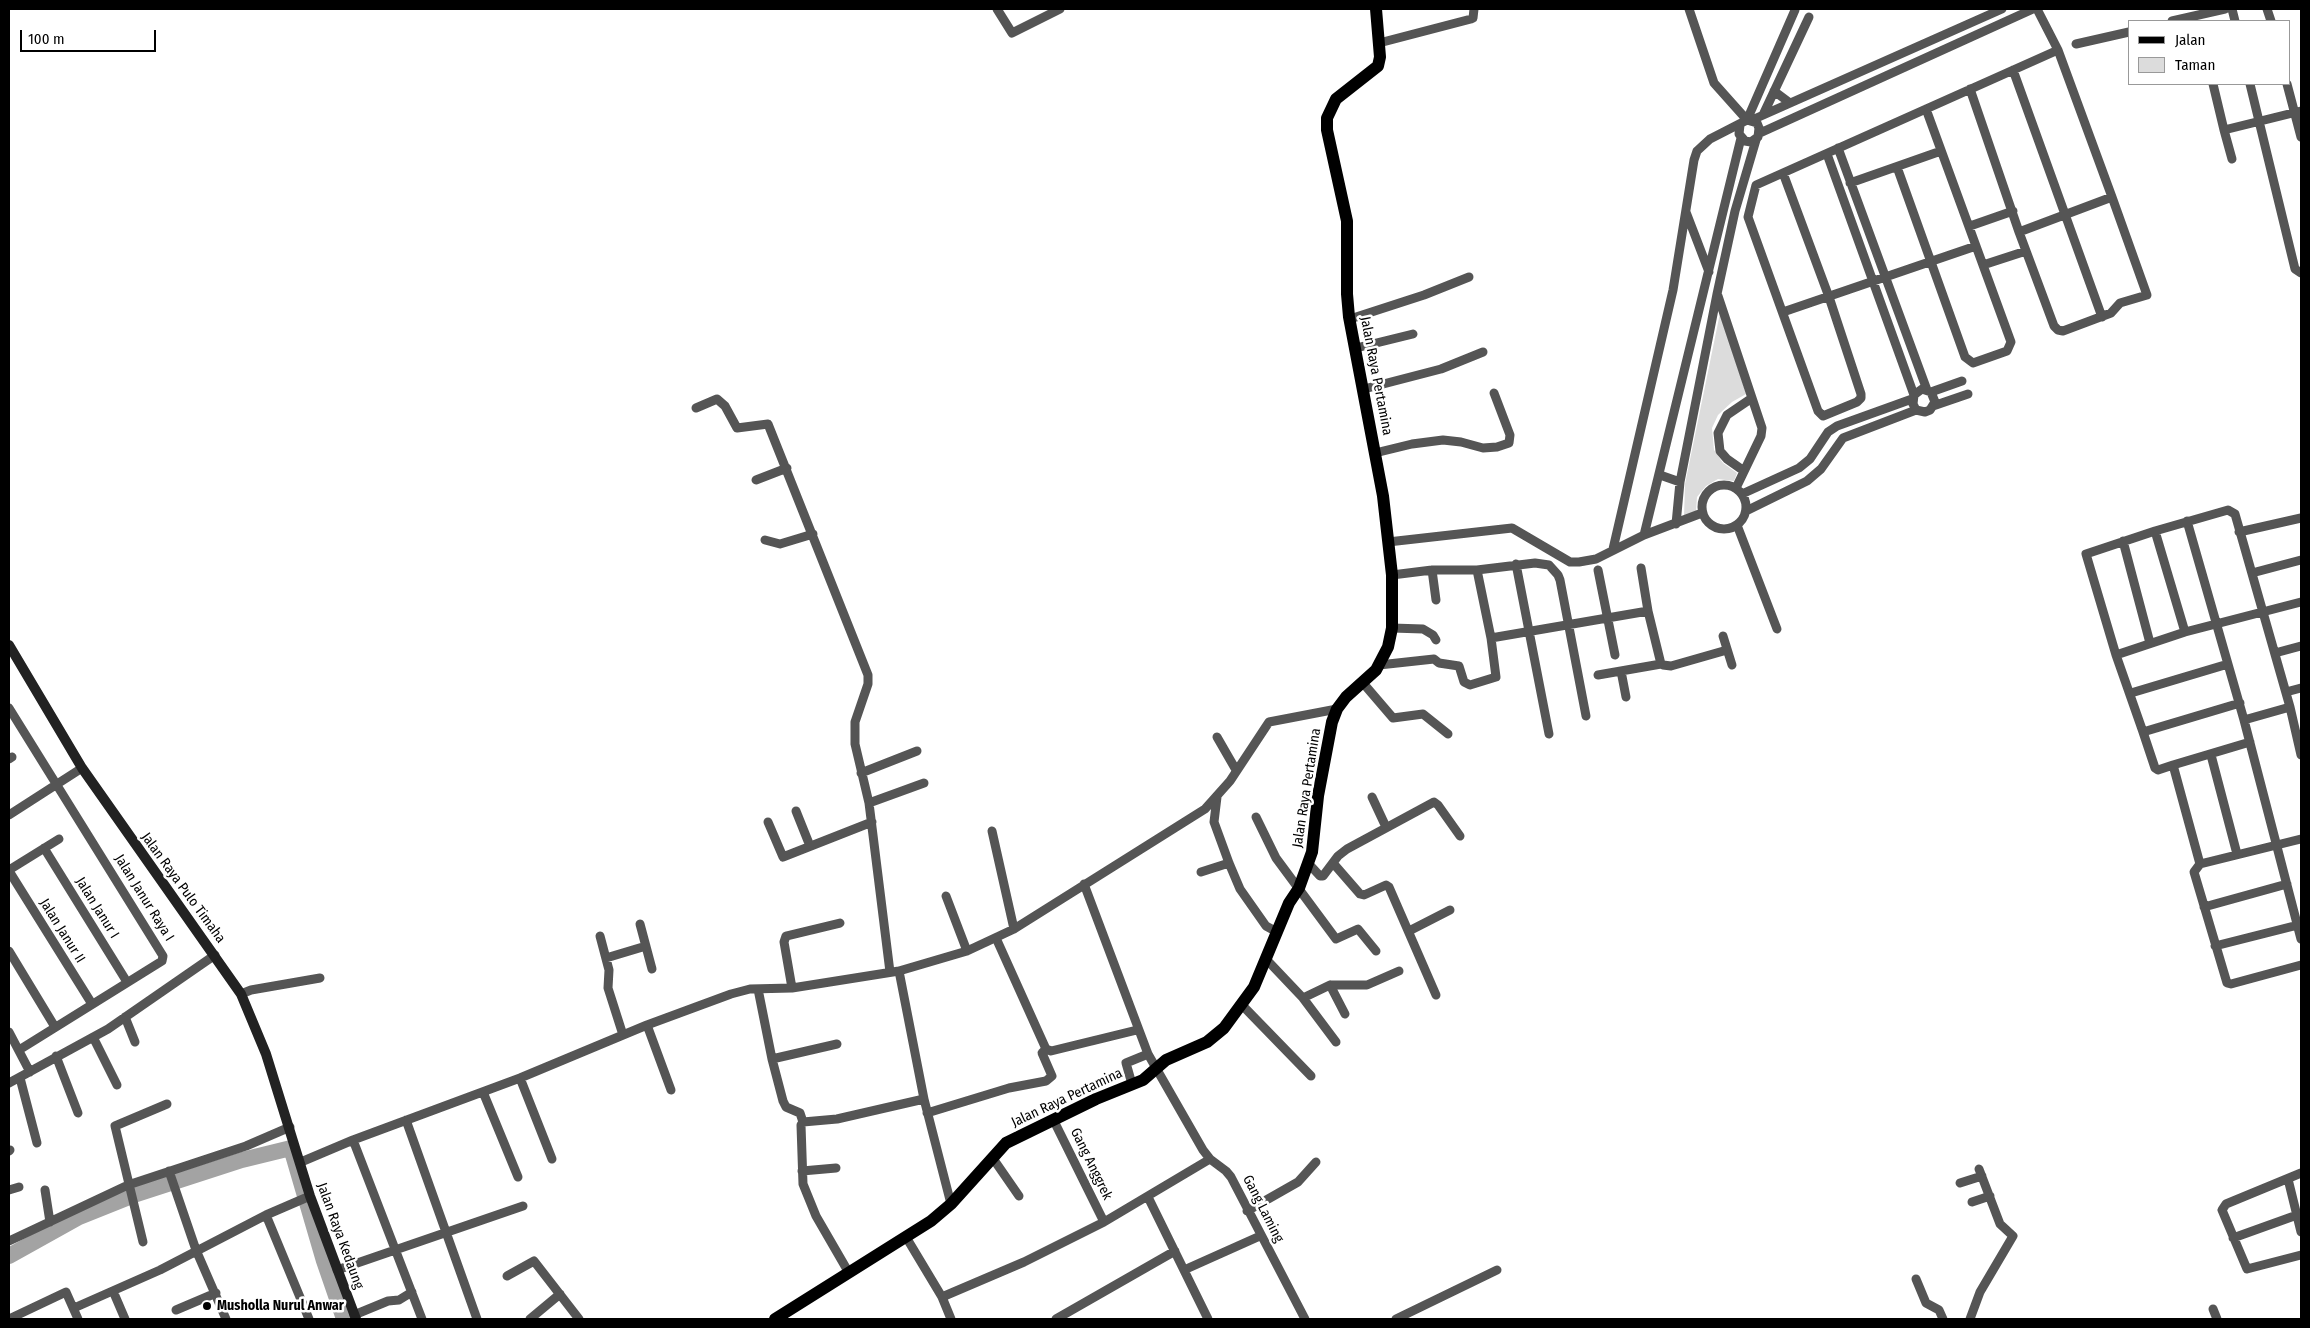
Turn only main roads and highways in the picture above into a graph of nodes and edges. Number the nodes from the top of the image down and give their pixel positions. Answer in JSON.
{"nodes":[{"id":1,"x":1376,"y":9,"type":"edge"},
{"id":2,"x":779,"y":1318,"type":"edge"}],
"edges":[{"from":1,"to":2,"type":"main road","name":"Jalan Raya Pertamina"}]}
